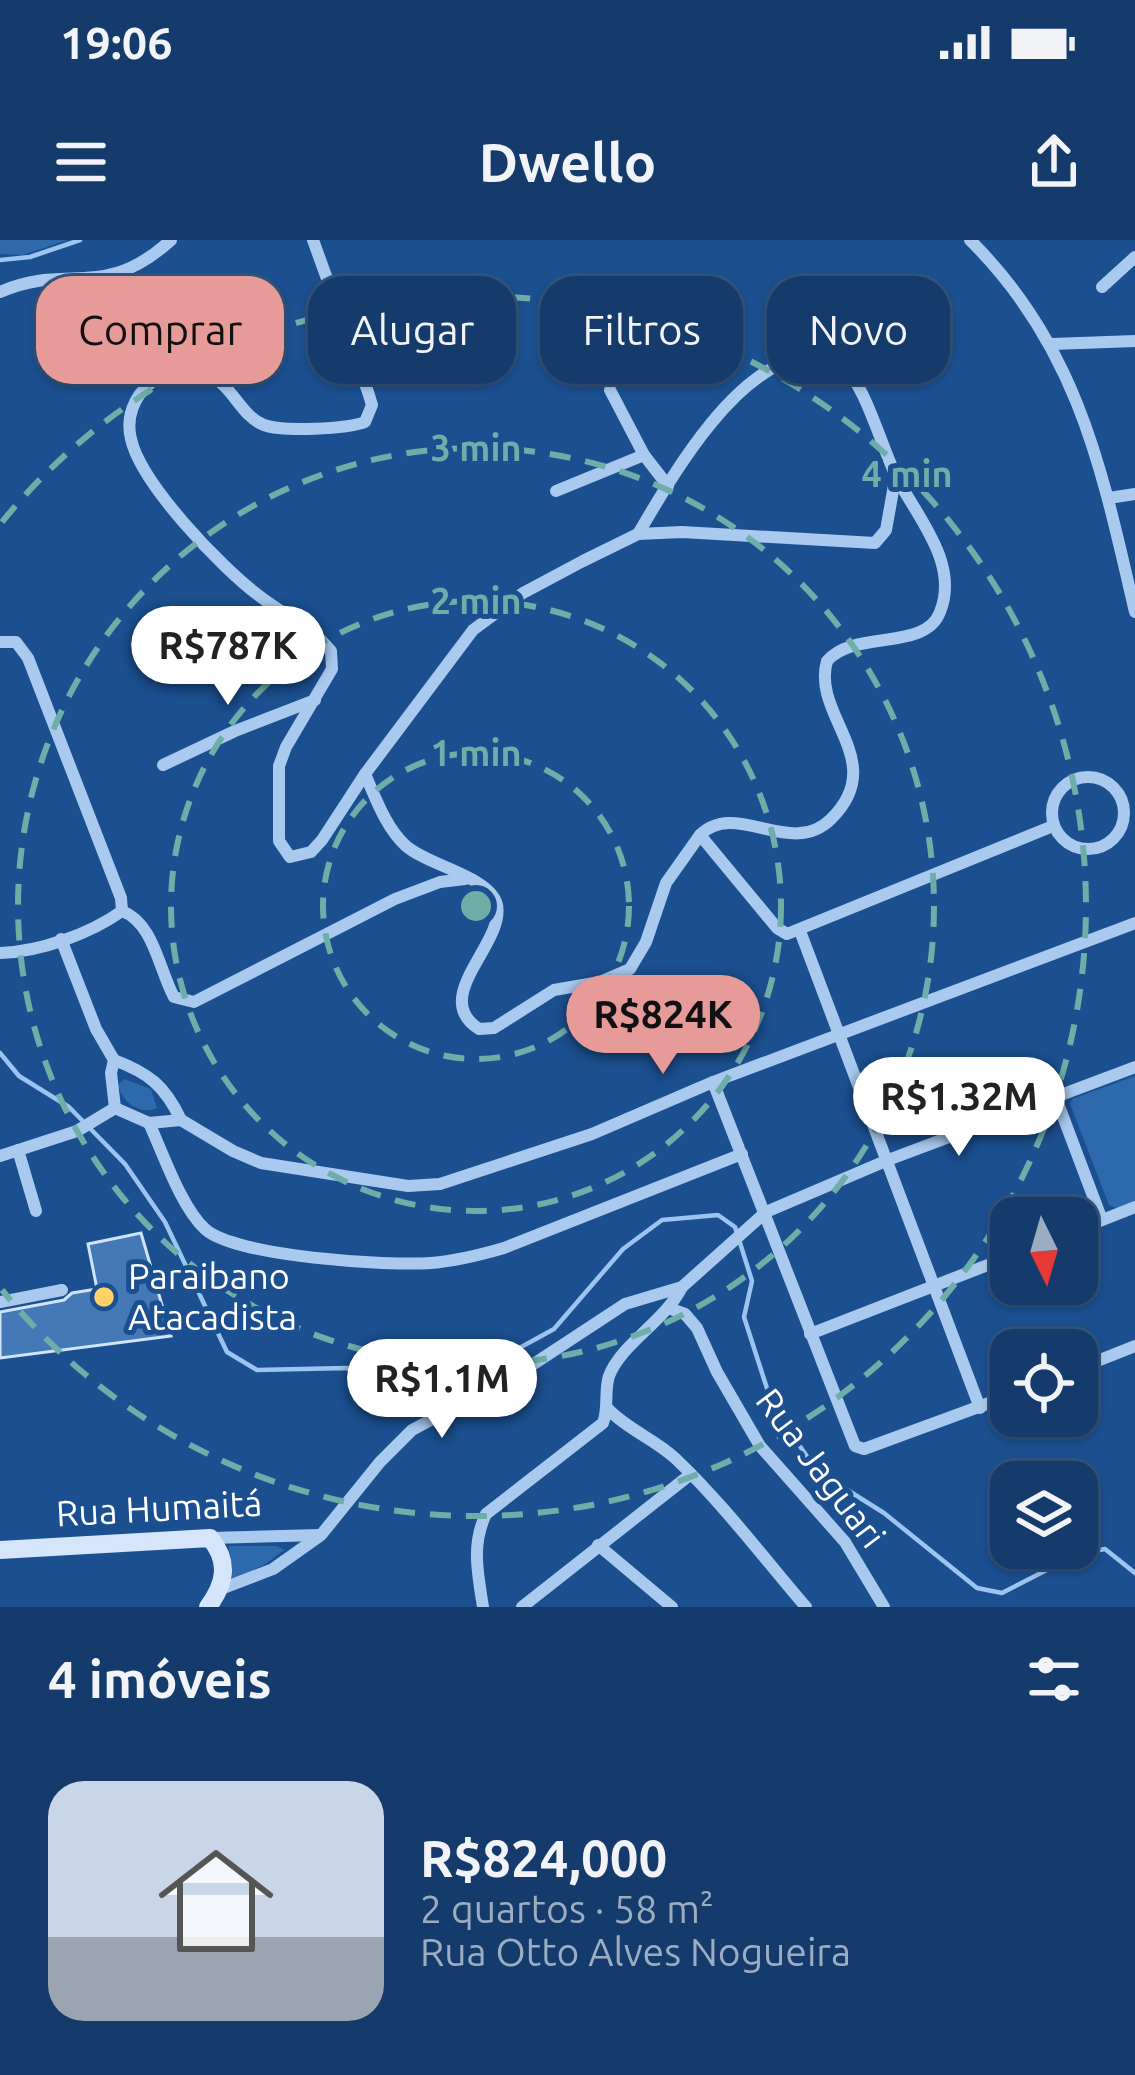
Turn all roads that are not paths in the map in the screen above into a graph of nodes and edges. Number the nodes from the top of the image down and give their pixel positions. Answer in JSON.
{"nodes":[{"id":1,"x":171,"y":240,"type":"edge"},
{"id":2,"x":313,"y":240,"type":"edge"},
{"id":3,"x":978,"y":242,"type":"edge"},
{"id":4,"x":1135,"y":257,"type":"edge"},
{"id":5,"x":1102,"y":286,"type":"dead end"},
{"id":6,"x":0,"y":292,"type":"edge"},
{"id":7,"x":1135,"y":341,"type":"edge"},
{"id":8,"x":1052,"y":344,"type":"junction"},
{"id":9,"x":610,"y":390,"type":"dead end"},
{"id":10,"x":644,"y":455,"type":"junction"},
{"id":11,"x":896,"y":474,"type":"junction"},
{"id":12,"x":668,"y":486,"type":"junction"},
{"id":13,"x":556,"y":491,"type":"dead end"},
{"id":14,"x":1135,"y":494,"type":"edge"},
{"id":15,"x":1109,"y":498,"type":"junction"},
{"id":16,"x":638,"y":534,"type":"junction"},
{"id":17,"x":1135,"y":612,"type":"edge"},
{"id":18,"x":0,"y":642,"type":"edge"},
{"id":19,"x":316,"y":700,"type":"junction"},
{"id":20,"x":163,"y":766,"type":"dead end"},
{"id":21,"x":365,"y":774,"type":"junction"},
{"id":22,"x":1129,"y":815,"type":"edge"},
{"id":23,"x":1053,"y":826,"type":"junction"},
{"id":24,"x":700,"y":835,"type":"junction"},
{"id":25,"x":470,"y":878,"type":"junction"},
{"id":26,"x":122,"y":911,"type":"junction"},
{"id":27,"x":1135,"y":923,"type":"edge"},
{"id":28,"x":800,"y":931,"type":"junction"},
{"id":29,"x":62,"y":939,"type":"junction"},
{"id":30,"x":0,"y":952,"type":"edge"},
{"id":31,"x":839,"y":1033,"type":"junction"},
{"id":32,"x":114,"y":1060,"type":"junction"},
{"id":33,"x":1135,"y":1067,"type":"edge"},
{"id":34,"x":713,"y":1082,"type":"junction"},
{"id":35,"x":1056,"y":1098,"type":"junction"},
{"id":36,"x":115,"y":1108,"type":"junction"},
{"id":37,"x":181,"y":1120,"type":"junction"},
{"id":38,"x":148,"y":1123,"type":"junction"},
{"id":39,"x":18,"y":1150,"type":"junction"},
{"id":40,"x":742,"y":1154,"type":"junction"},
{"id":41,"x":0,"y":1156,"type":"edge"},
{"id":42,"x":888,"y":1160,"type":"junction"},
{"id":43,"x":1135,"y":1207,"type":"edge"},
{"id":44,"x":36,"y":1211,"type":"dead end"},
{"id":45,"x":766,"y":1212,"type":"junction"},
{"id":46,"x":1102,"y":1220,"type":"junction"},
{"id":47,"x":1098,"y":1222,"type":"edge"},
{"id":48,"x":990,"y":1264,"type":"edge"},
{"id":49,"x":936,"y":1285,"type":"junction"},
{"id":50,"x":682,"y":1287,"type":"junction"},
{"id":51,"x":62,"y":1290,"type":"dead end"},
{"id":52,"x":0,"y":1302,"type":"edge"},
{"id":53,"x":670,"y":1309,"type":"junction"},
{"id":54,"x":810,"y":1334,"type":"junction"},
{"id":55,"x":1135,"y":1346,"type":"edge"},
{"id":56,"x":1098,"y":1361,"type":"edge"},
{"id":57,"x":990,"y":1404,"type":"edge"},
{"id":58,"x":980,"y":1408,"type":"junction"},
{"id":59,"x":608,"y":1409,"type":"junction"},
{"id":60,"x":691,"y":1474,"type":"junction"},
{"id":61,"x":321,"y":1535,"type":"junction"},
{"id":62,"x":210,"y":1538,"type":"junction"},
{"id":63,"x":598,"y":1545,"type":"junction"},
{"id":64,"x":0,"y":1550,"type":"edge"},
{"id":65,"x":221,"y":1589,"type":"junction"},
{"id":66,"x":208,"y":1607,"type":"edge"},
{"id":67,"x":483,"y":1607,"type":"edge"},
{"id":68,"x":522,"y":1607,"type":"edge"},
{"id":69,"x":672,"y":1607,"type":"edge"},
{"id":70,"x":806,"y":1607,"type":"edge"},
{"id":71,"x":884,"y":1607,"type":"edge"}],
"edges":[{"from":1,"to":6,"type":"street"},
{"from":2,"to":19,"type":"street"},
{"from":3,"to":8,"type":"street"},
{"from":4,"to":5,"type":"street"},
{"from":7,"to":8,"type":"street"},
{"from":8,"to":15,"type":"street"},
{"from":9,"to":10,"type":"street"},
{"from":10,"to":12,"type":"street"},
{"from":10,"to":13,"type":"street"},
{"from":11,"to":12,"type":"street"},
{"from":11,"to":16,"type":"street"},
{"from":11,"to":24,"type":"street"},
{"from":12,"to":16,"type":"street"},
{"from":14,"to":15,"type":"street"},
{"from":15,"to":17,"type":"street"},
{"from":16,"to":21,"type":"street"},
{"from":18,"to":26,"type":"street"},
{"from":19,"to":20,"type":"street"},
{"from":19,"to":21,"type":"street"},
{"from":21,"to":25,"type":"street"},
{"from":22,"to":23,"type":"street"},
{"from":22,"to":23,"type":"street"},
{"from":23,"to":28,"type":"street"},
{"from":24,"to":25,"type":"street"},
{"from":24,"to":28,"type":"street"},
{"from":25,"to":26,"type":"street"},
{"from":26,"to":29,"type":"street"},
{"from":27,"to":31,"type":"street"},
{"from":28,"to":31,"type":"street"},
{"from":29,"to":30,"type":"street"},
{"from":29,"to":32,"type":"street"},
{"from":31,"to":34,"type":"street"},
{"from":31,"to":42,"type":"street"},
{"from":32,"to":36,"type":"street"},
{"from":32,"to":37,"type":"street"},
{"from":33,"to":35,"type":"street"},
{"from":34,"to":37,"type":"street"},
{"from":34,"to":40,"type":"street"},
{"from":35,"to":42,"type":"street"},
{"from":35,"to":46,"type":"street"},
{"from":36,"to":38,"type":"street"},
{"from":36,"to":39,"type":"street"},
{"from":37,"to":38,"type":"street"},
{"from":38,"to":40,"type":"street"},
{"from":39,"to":41,"type":"street"},
{"from":39,"to":44,"type":"street"},
{"from":40,"to":45,"type":"street"},
{"from":42,"to":45,"type":"street"},
{"from":42,"to":49,"type":"street"},
{"from":43,"to":46,"type":"street"},
{"from":45,"to":50,"type":"street"},
{"from":45,"to":54,"type":"street"},
{"from":46,"to":47,"type":"street"},
{"from":48,"to":49,"type":"street"},
{"from":49,"to":54,"type":"street"},
{"from":49,"to":58,"type":"street"},
{"from":50,"to":53,"type":"street"},
{"from":50,"to":61,"type":"street"},
{"from":51,"to":52,"type":"street"},
{"from":53,"to":59,"type":"street"},
{"from":53,"to":71,"type":"street","name":"Rua Jaguari"},
{"from":54,"to":58,"type":"street"},
{"from":55,"to":56,"type":"street"},
{"from":57,"to":58,"type":"street"},
{"from":59,"to":60,"type":"street"},
{"from":59,"to":67,"type":"street"},
{"from":60,"to":63,"type":"street"},
{"from":60,"to":70,"type":"street"},
{"from":61,"to":62,"type":"street","name":"Rua Humaitá"},
{"from":61,"to":65,"type":"street"},
{"from":62,"to":64,"type":"main road","name":"Rua Humaitá"},
{"from":62,"to":65,"type":"main road"},
{"from":63,"to":68,"type":"street"},
{"from":63,"to":69,"type":"street"},
{"from":65,"to":66,"type":"main road"}]}
